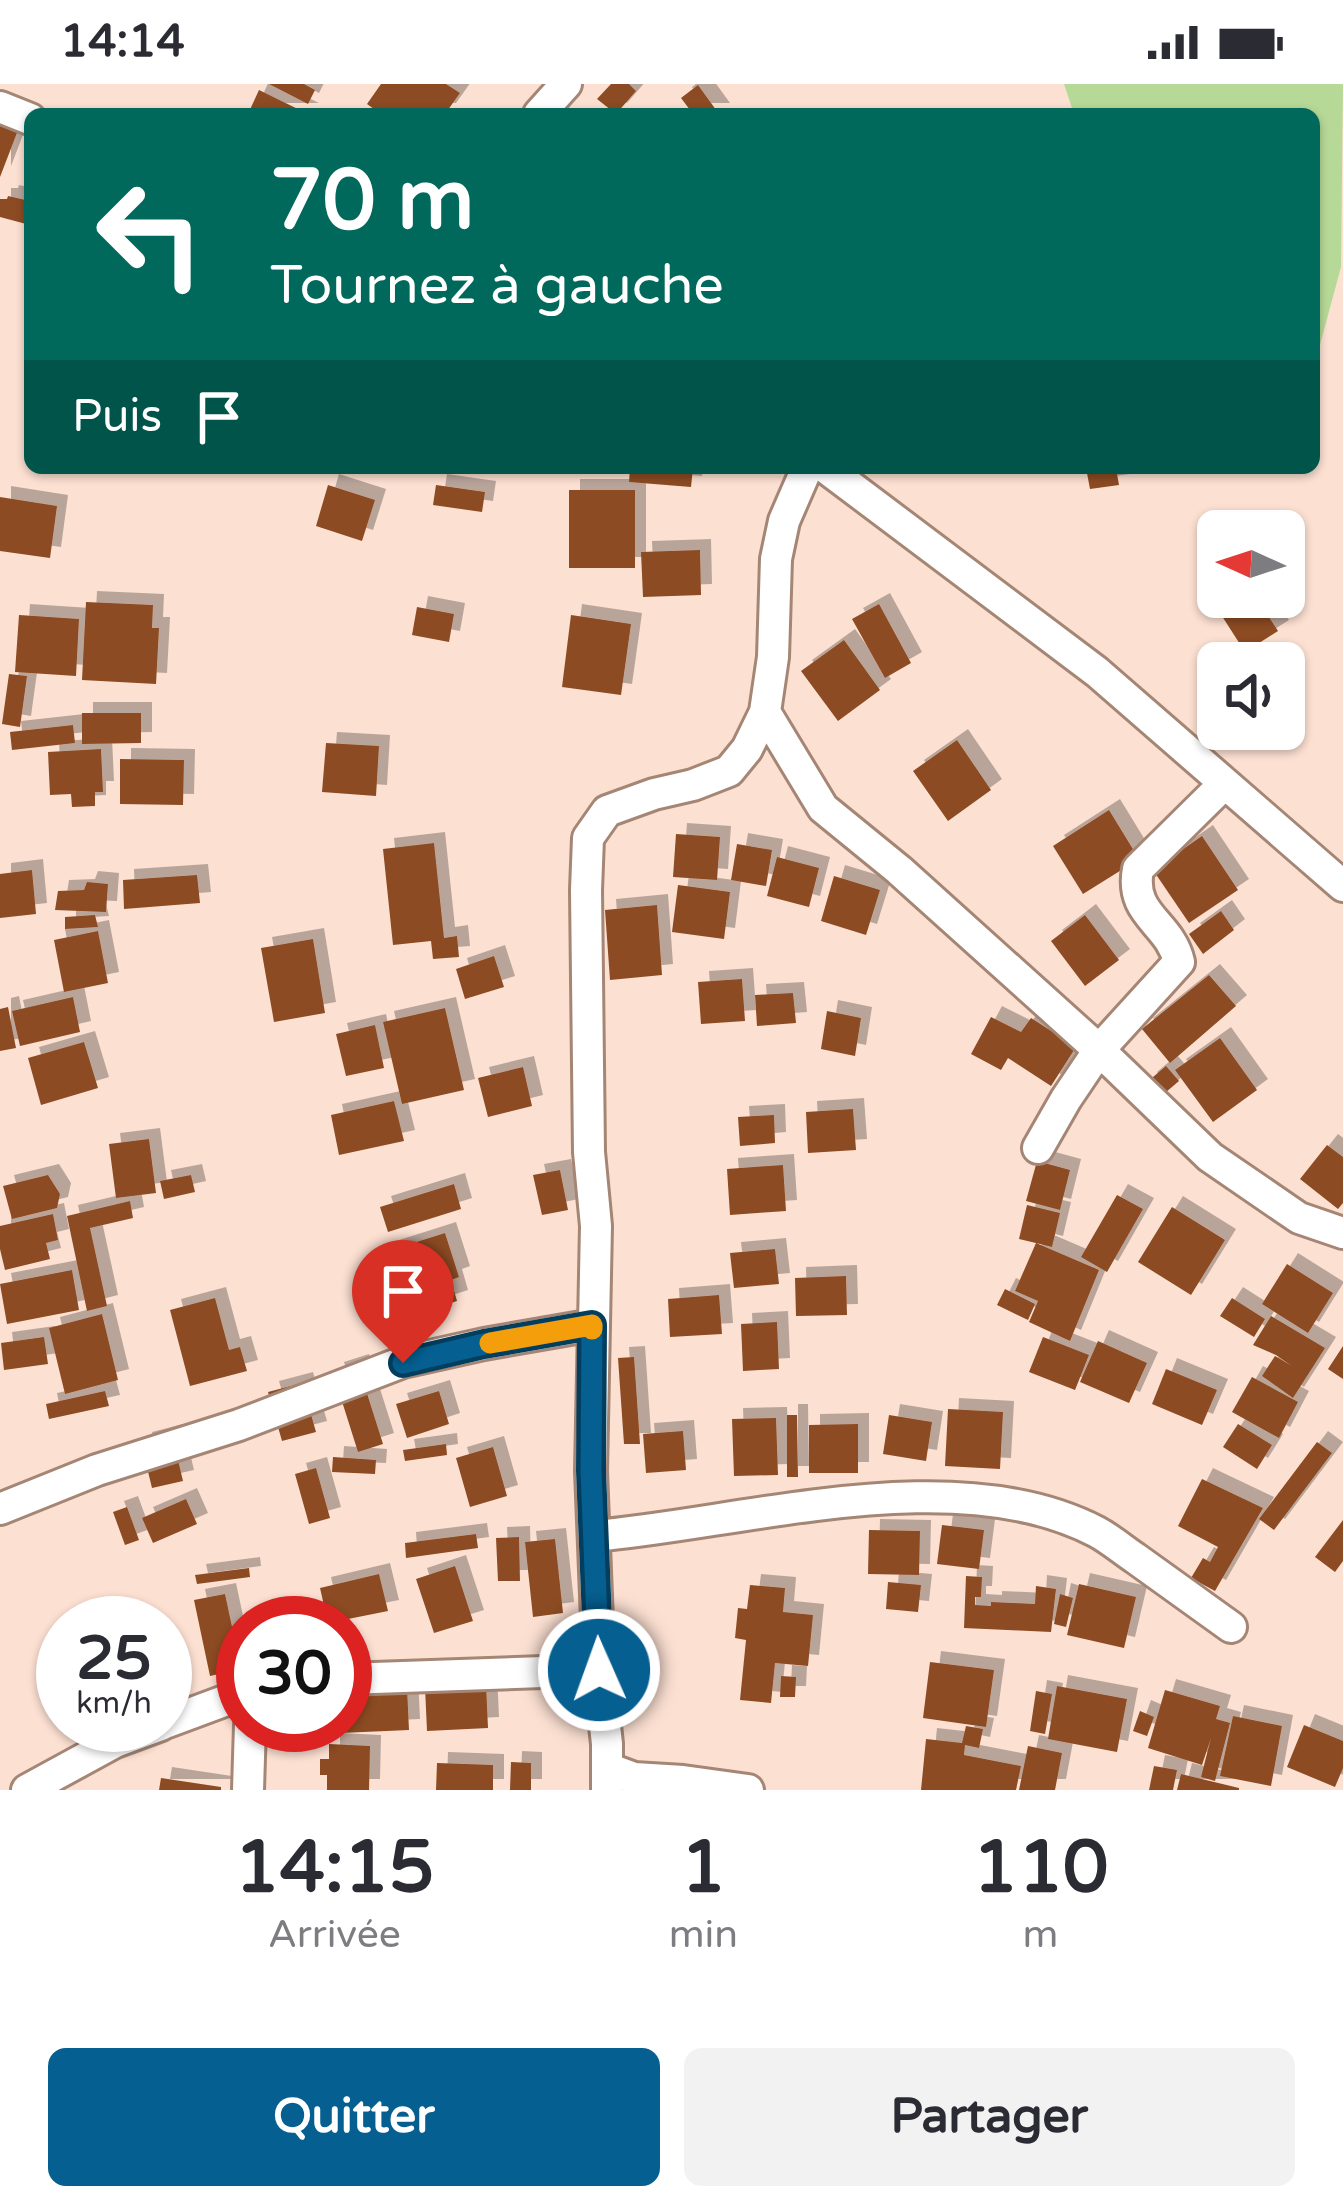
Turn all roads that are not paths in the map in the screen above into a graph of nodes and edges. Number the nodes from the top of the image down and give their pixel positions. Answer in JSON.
{"nodes":[{"id":1,"x":566,"y":84,"type":"edge"},
{"id":2,"x":544,"y":108,"type":"edge"},
{"id":3,"x":804,"y":474,"type":"edge"},
{"id":4,"x":834,"y":474,"type":"edge"},
{"id":5,"x":765,"y":712,"type":"junction"},
{"id":6,"x":1224,"y":784,"type":"junction"},
{"id":7,"x":1343,"y":886,"type":"edge"},
{"id":8,"x":1099,"y":1049,"type":"junction"},
{"id":9,"x":1038,"y":1148,"type":"dead end"},
{"id":10,"x":1343,"y":1234,"type":"edge"},
{"id":11,"x":592,"y":1325,"type":"junction"},
{"id":12,"x":0,"y":1508,"type":"edge"},
{"id":13,"x":594,"y":1536,"type":"junction"},
{"id":14,"x":1231,"y":1627,"type":"dead end"},
{"id":15,"x":599,"y":1670,"type":"junction"},
{"id":16,"x":372,"y":1678,"type":"edge"},
{"id":17,"x":97,"y":1752,"type":"edge"},
{"id":18,"x":249,"y":1752,"type":"edge"},
{"id":19,"x":607,"y":1779,"type":"edge"},
{"id":20,"x":27,"y":1790,"type":"edge"},
{"id":21,"x":248,"y":1790,"type":"edge"},
{"id":22,"x":748,"y":1790,"type":"edge"}],
"edges":[{"from":1,"to":2,"type":"street"},
{"from":3,"to":5,"type":"street"},
{"from":4,"to":6,"type":"street"},
{"from":5,"to":8,"type":"street"},
{"from":5,"to":11,"type":"street"},
{"from":6,"to":7,"type":"street"},
{"from":6,"to":8,"type":"street"},
{"from":8,"to":9,"type":"street"},
{"from":8,"to":10,"type":"street"},
{"from":11,"to":12,"type":"street"},
{"from":11,"to":13,"type":"street"},
{"from":13,"to":14,"type":"street"},
{"from":13,"to":15,"type":"street"},
{"from":15,"to":16,"type":"street"},
{"from":15,"to":19,"type":"street"},
{"from":17,"to":20,"type":"street"},
{"from":18,"to":21,"type":"street"},
{"from":19,"to":22,"type":"street"}]}
